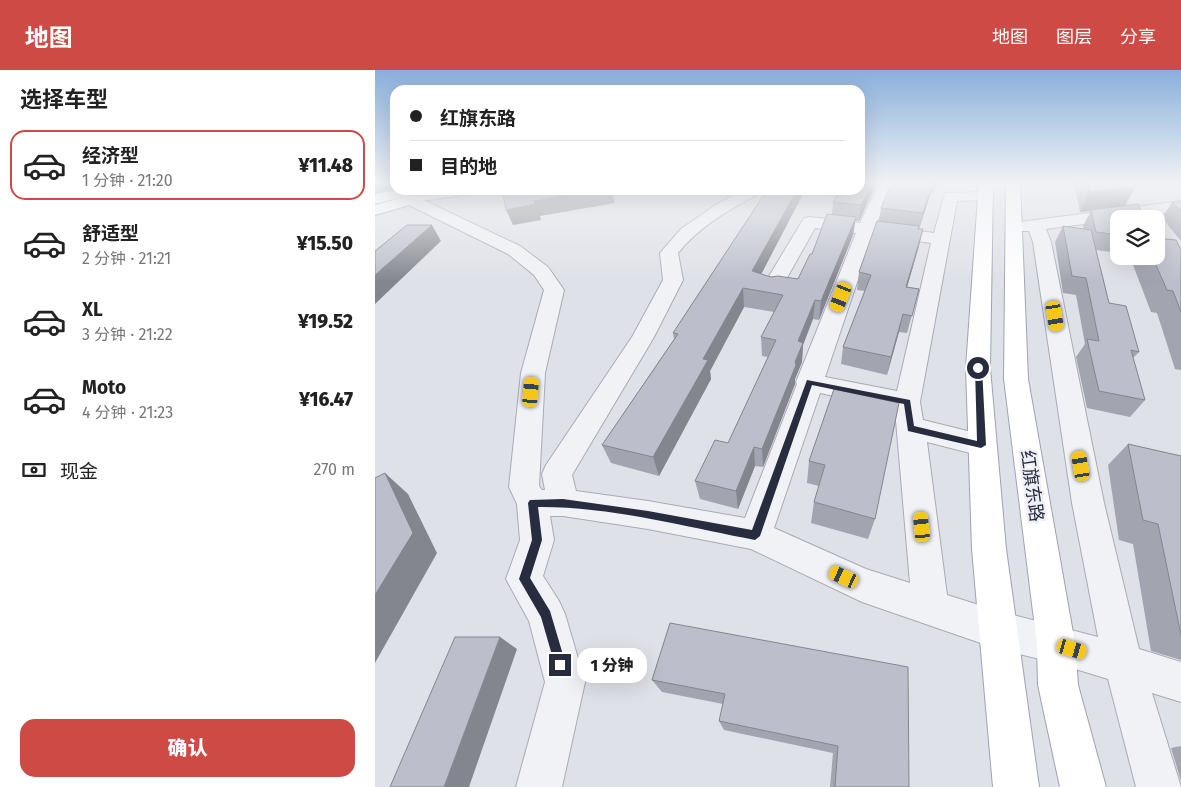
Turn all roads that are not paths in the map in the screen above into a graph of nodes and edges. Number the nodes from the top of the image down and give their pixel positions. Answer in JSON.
{"nodes":[{"id":1,"x":460,"y":215,"type":"edge"},
{"id":2,"x":710,"y":215,"type":"edge"},
{"id":3,"x":872,"y":215,"type":"edge"},
{"id":4,"x":946,"y":215,"type":"edge"},
{"id":5,"x":985,"y":215,"type":"edge"},
{"id":6,"x":1022,"y":215,"type":"edge"},
{"id":7,"x":1107,"y":215,"type":"edge"},
{"id":8,"x":1025,"y":226,"type":"junction"},
{"id":9,"x":865,"y":230,"type":"junction"},
{"id":10,"x":941,"y":239,"type":"junction"},
{"id":11,"x":772,"y":288,"type":"edge"},
{"id":12,"x":809,"y":382,"type":"junction"},
{"id":13,"x":909,"y":415,"type":"junction"},
{"id":14,"x":981,"y":445,"type":"junction"},
{"id":15,"x":548,"y":503,"type":"junction"},
{"id":16,"x":755,"y":536,"type":"junction"},
{"id":17,"x":930,"y":606,"type":"junction"},
{"id":18,"x":998,"y":630,"type":"junction"},
{"id":19,"x":1056,"y":644,"type":"junction"},
{"id":20,"x":1123,"y":664,"type":"junction"},
{"id":21,"x":1181,"y":682,"type":"edge"},
{"id":22,"x":539,"y":787,"type":"edge"},
{"id":23,"x":1017,"y":787,"type":"edge"},
{"id":24,"x":1083,"y":787,"type":"edge"},
{"id":25,"x":1159,"y":787,"type":"edge"}],
"edges":[{"from":1,"to":15,"type":"street"},
{"from":2,"to":15,"type":"street"},
{"from":3,"to":9,"type":"street"},
{"from":4,"to":10,"type":"street"},
{"from":5,"to":14,"type":"main road"},
{"from":6,"to":8,"type":"main road","name":"红旗东路"},
{"from":7,"to":8,"type":"street"},
{"from":8,"to":19,"type":"main road","name":"红旗东路"},
{"from":8,"to":20,"type":"street"},
{"from":9,"to":10,"type":"street"},
{"from":9,"to":11,"type":"street"},
{"from":9,"to":12,"type":"street"},
{"from":10,"to":13,"type":"street"},
{"from":12,"to":13,"type":"street"},
{"from":12,"to":16,"type":"street"},
{"from":13,"to":14,"type":"street"},
{"from":13,"to":17,"type":"street"},
{"from":14,"to":18,"type":"main road"},
{"from":15,"to":16,"type":"street"},
{"from":15,"to":22,"type":"street"},
{"from":16,"to":17,"type":"street"},
{"from":17,"to":18,"type":"street"},
{"from":18,"to":19,"type":"street"},
{"from":18,"to":23,"type":"main road"},
{"from":19,"to":20,"type":"street"},
{"from":19,"to":24,"type":"main road","name":"红旗东路"},
{"from":20,"to":21,"type":"street"},
{"from":20,"to":25,"type":"street"}]}
